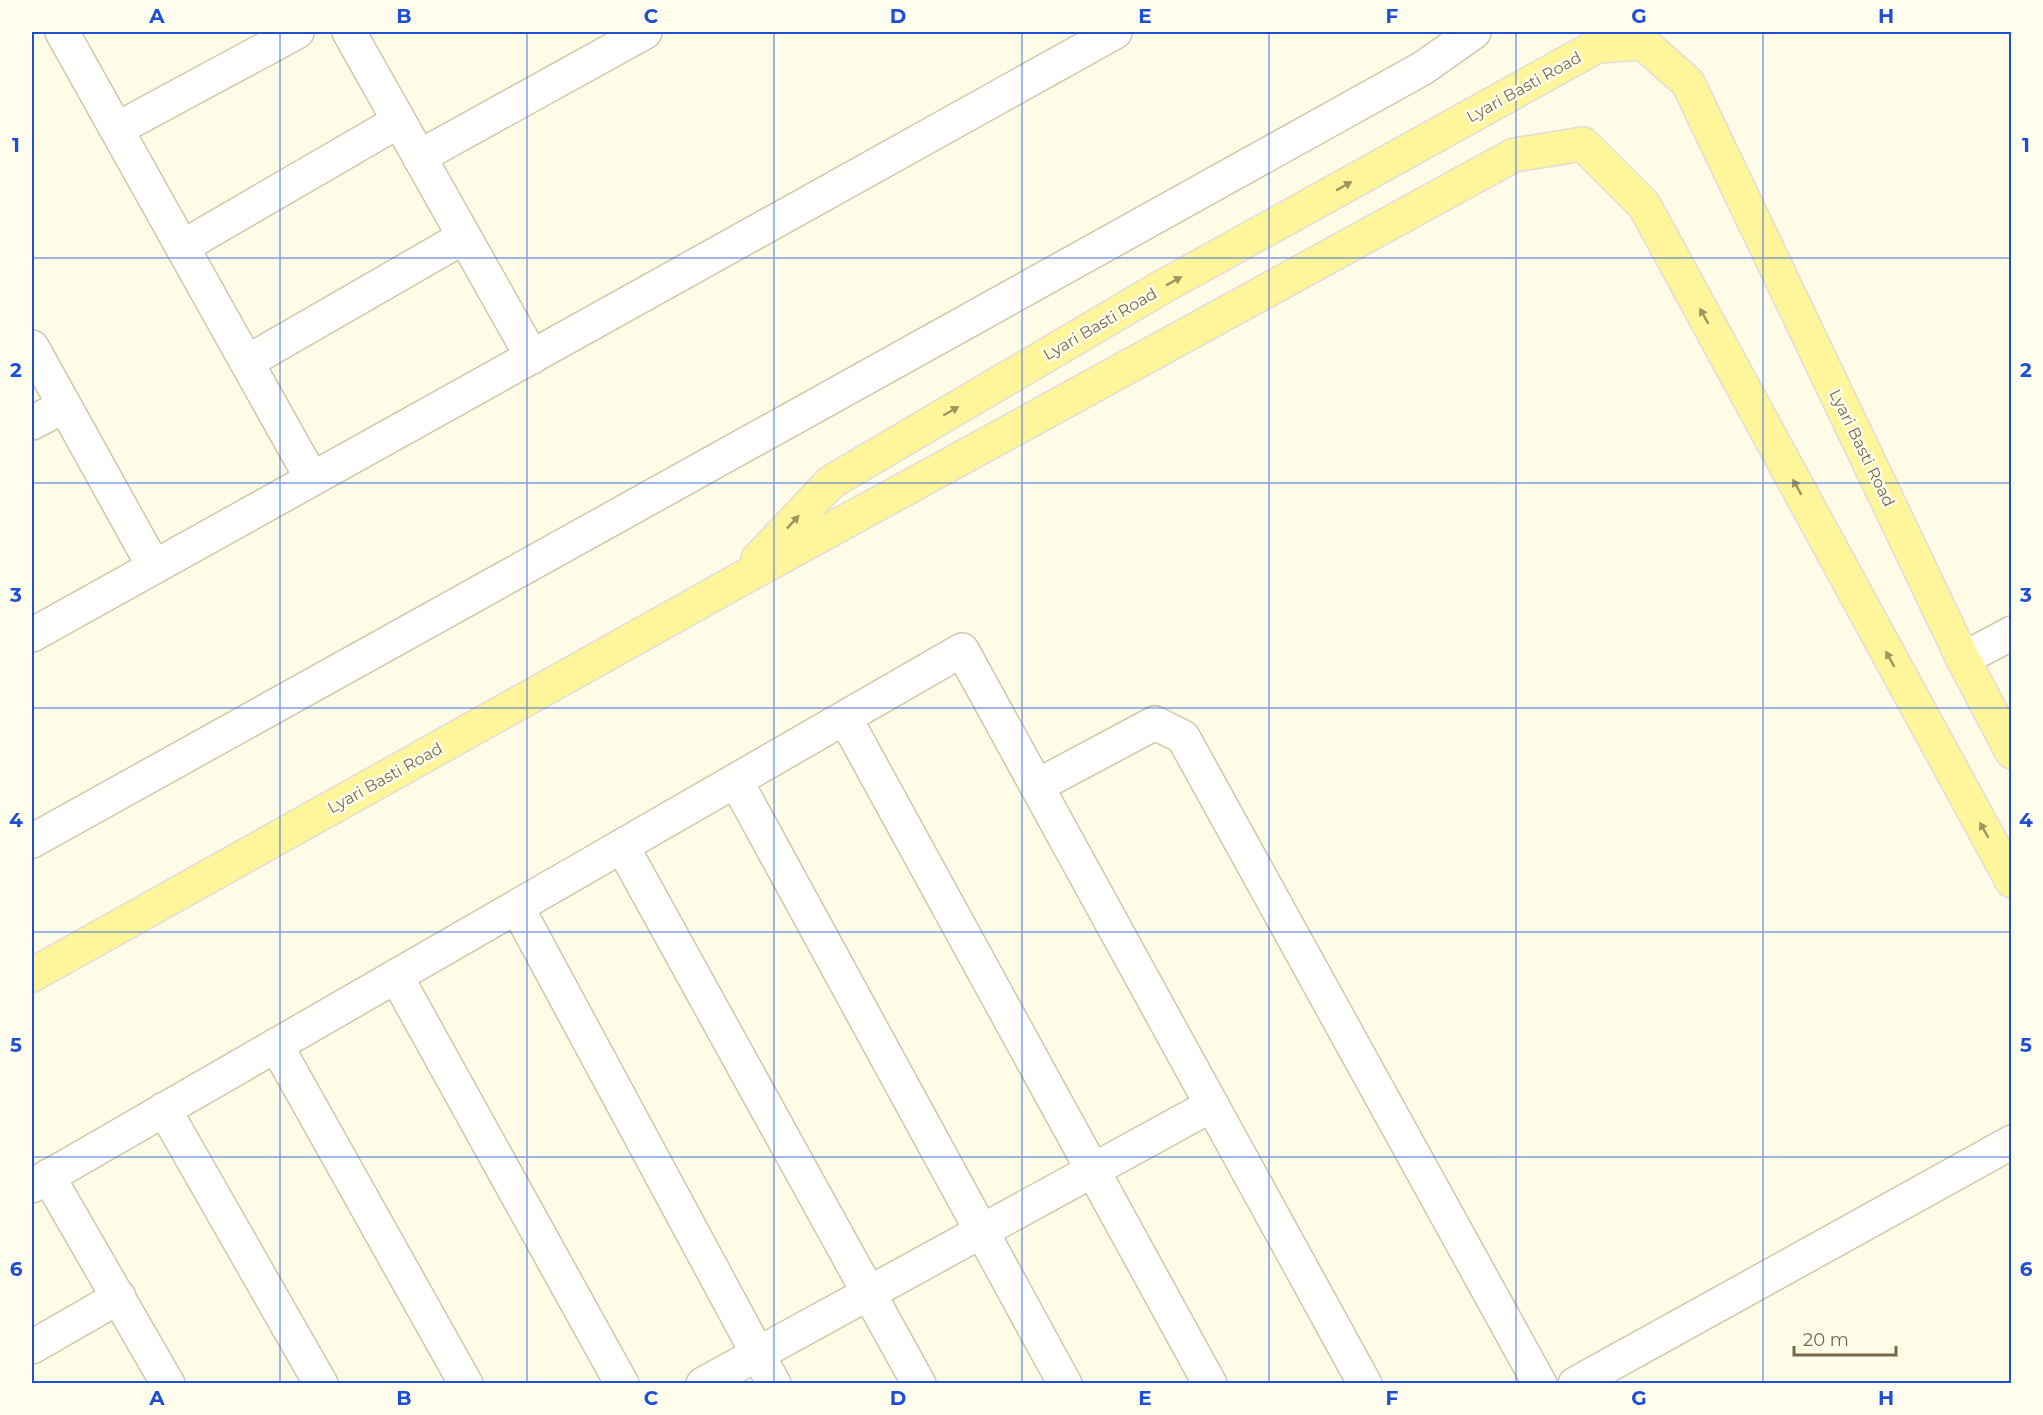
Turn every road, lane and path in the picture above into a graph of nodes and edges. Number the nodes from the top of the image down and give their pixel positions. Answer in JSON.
{"nodes":[{"id":1,"x":63,"y":32,"type":"edge"},
{"id":2,"x":297,"y":32,"type":"edge"},
{"id":3,"x":349,"y":32,"type":"edge"},
{"id":4,"x":645,"y":32,"type":"edge"},
{"id":5,"x":1115,"y":32,"type":"edge"},
{"id":6,"x":1474,"y":32,"type":"edge"},
{"id":7,"x":1595,"y":39,"type":"edge"},
{"id":8,"x":399,"y":121,"type":"junction"},
{"id":9,"x":117,"y":129,"type":"junction"},
{"id":10,"x":419,"y":157,"type":"junction"},
{"id":11,"x":464,"y":237,"type":"junction"},
{"id":12,"x":182,"y":247,"type":"junction"},
{"id":13,"x":32,"y":348,"type":"edge"},
{"id":14,"x":532,"y":357,"type":"junction"},
{"id":15,"x":247,"y":362,"type":"junction"},
{"id":16,"x":64,"y":406,"type":"junction"},
{"id":17,"x":32,"y":423,"type":"edge"},
{"id":18,"x":312,"y":479,"type":"junction"},
{"id":19,"x":154,"y":567,"type":"junction"},
{"id":20,"x":739,"y":580,"type":"junction"},
{"id":21,"x":2012,"y":633,"type":"edge"},
{"id":22,"x":32,"y":635,"type":"edge"},
{"id":23,"x":1963,"y":659,"type":"junction"},
{"id":24,"x":845,"y":718,"type":"junction"},
{"id":25,"x":2012,"y":752,"type":"edge"},
{"id":26,"x":736,"y":781,"type":"junction"},
{"id":27,"x":1037,"y":786,"type":"junction"},
{"id":28,"x":32,"y":841,"type":"edge"},
{"id":29,"x":622,"y":846,"type":"junction"},
{"id":30,"x":2012,"y":881,"type":"edge"},
{"id":31,"x":517,"y":907,"type":"junction"},
{"id":32,"x":32,"y":975,"type":"edge"},
{"id":33,"x":396,"y":976,"type":"junction"},
{"id":34,"x":276,"y":1045,"type":"junction"},
{"id":35,"x":1212,"y":1105,"type":"junction"},
{"id":36,"x":164,"y":1109,"type":"junction"},
{"id":37,"x":2012,"y":1142,"type":"edge"},
{"id":38,"x":1093,"y":1170,"type":"junction"},
{"id":39,"x":40,"y":1181,"type":"edge"},
{"id":40,"x":981,"y":1231,"type":"junction"},
{"id":41,"x":868,"y":1293,"type":"junction"},
{"id":42,"x":119,"y":1298,"type":"junction"},
{"id":43,"x":32,"y":1347,"type":"edge"},
{"id":44,"x":757,"y":1354,"type":"junction"},
{"id":45,"x":168,"y":1383,"type":"edge"},
{"id":46,"x":321,"y":1383,"type":"edge"},
{"id":47,"x":466,"y":1383,"type":"edge"},
{"id":48,"x":622,"y":1383,"type":"edge"},
{"id":49,"x":703,"y":1383,"type":"edge"},
{"id":50,"x":774,"y":1383,"type":"edge"},
{"id":51,"x":919,"y":1383,"type":"edge"},
{"id":52,"x":1065,"y":1383,"type":"edge"},
{"id":53,"x":1210,"y":1383,"type":"edge"},
{"id":54,"x":1365,"y":1383,"type":"edge"},
{"id":55,"x":1540,"y":1383,"type":"edge"},
{"id":56,"x":1575,"y":1383,"type":"edge"}],
"edges":[{"from":1,"to":9,"type":"street"},
{"from":2,"to":9,"type":"street"},
{"from":3,"to":8,"type":"street"},
{"from":4,"to":10,"type":"street"},
{"from":5,"to":14,"type":"street"},
{"from":6,"to":28,"type":"street"},
{"from":20,"to":7,"type":"main road","name":"Lyari Basti Road","one_way":true},
{"from":7,"to":23,"type":"main road","name":"Lyari Basti Road"},
{"from":8,"to":10,"type":"street"},
{"from":8,"to":12,"type":"street"},
{"from":9,"to":12,"type":"street"},
{"from":10,"to":11,"type":"street"},
{"from":11,"to":14,"type":"street"},
{"from":11,"to":15,"type":"street"},
{"from":12,"to":15,"type":"street"},
{"from":13,"to":16,"type":"street"},
{"from":14,"to":18,"type":"street"},
{"from":15,"to":18,"type":"street"},
{"from":16,"to":17,"type":"street"},
{"from":16,"to":19,"type":"street"},
{"from":18,"to":19,"type":"street"},
{"from":19,"to":22,"type":"street"},
{"from":30,"to":20,"type":"main road","name":"Lyari Basti Road","one_way":true},
{"from":20,"to":32,"type":"main road","name":"Lyari Basti Road"},
{"from":21,"to":23,"type":"street"},
{"from":23,"to":25,"type":"main road","name":"Lyari Basti Road"},
{"from":24,"to":26,"type":"street"},
{"from":24,"to":27,"type":"street"},
{"from":24,"to":38,"type":"street"},
{"from":26,"to":29,"type":"street"},
{"from":26,"to":40,"type":"street"},
{"from":27,"to":35,"type":"street"},
{"from":27,"to":55,"type":"street"},
{"from":29,"to":31,"type":"street"},
{"from":29,"to":41,"type":"street"},
{"from":31,"to":33,"type":"street"},
{"from":31,"to":44,"type":"street"},
{"from":33,"to":34,"type":"street"},
{"from":33,"to":48,"type":"street"},
{"from":34,"to":36,"type":"street"},
{"from":34,"to":47,"type":"street"},
{"from":35,"to":38,"type":"street"},
{"from":35,"to":54,"type":"street"},
{"from":36,"to":39,"type":"street"},
{"from":36,"to":46,"type":"street"},
{"from":37,"to":56,"type":"street"},
{"from":38,"to":40,"type":"street"},
{"from":38,"to":53,"type":"street"},
{"from":39,"to":42,"type":"street"},
{"from":40,"to":41,"type":"street"},
{"from":40,"to":52,"type":"street"},
{"from":41,"to":44,"type":"street"},
{"from":41,"to":51,"type":"street"},
{"from":42,"to":43,"type":"street"},
{"from":42,"to":45,"type":"street"},
{"from":44,"to":49,"type":"street"},
{"from":44,"to":50,"type":"street"}]}
